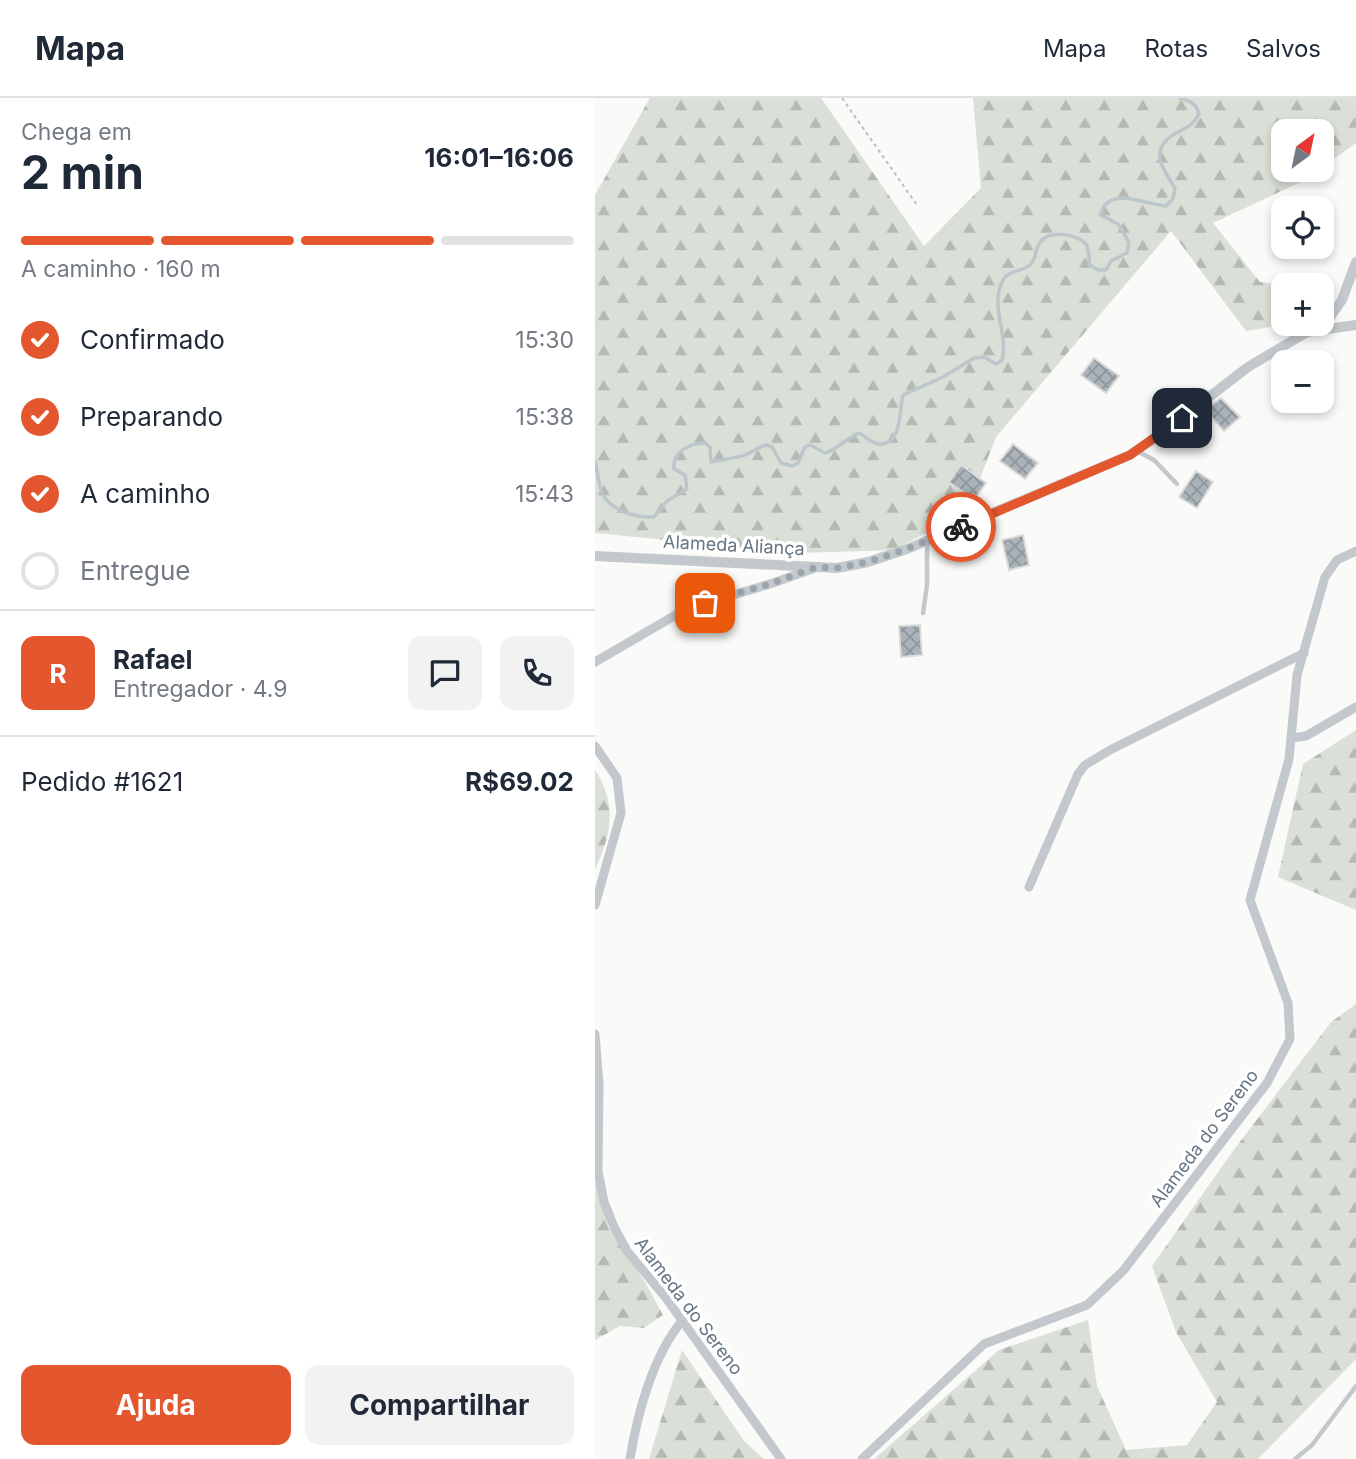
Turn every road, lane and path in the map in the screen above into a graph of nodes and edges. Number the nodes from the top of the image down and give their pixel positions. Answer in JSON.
{"nodes":[{"id":1,"x":842,"y":98,"type":"edge"},
{"id":2,"x":917,"y":205,"type":"dead end"},
{"id":3,"x":1356,"y":262,"type":"edge"},
{"id":4,"x":1334,"y":311,"type":"edge"},
{"id":5,"x":1356,"y":325,"type":"edge"},
{"id":6,"x":1334,"y":328,"type":"edge"},
{"id":7,"x":1300,"y":336,"type":"edge"},
{"id":8,"x":1137,"y":451,"type":"junction"},
{"id":9,"x":1177,"y":484,"type":"dead end"},
{"id":10,"x":927,"y":541,"type":"junction"},
{"id":11,"x":1356,"y":551,"type":"edge"},
{"id":12,"x":595,"y":556,"type":"edge"},
{"id":13,"x":816,"y":567,"type":"junction"},
{"id":14,"x":923,"y":613,"type":"dead end"},
{"id":15,"x":1304,"y":653,"type":"junction"},
{"id":16,"x":595,"y":662,"type":"edge"},
{"id":17,"x":1356,"y":707,"type":"edge"},
{"id":18,"x":1292,"y":738,"type":"junction"},
{"id":19,"x":595,"y":746,"type":"edge"},
{"id":20,"x":1029,"y":887,"type":"dead end"},
{"id":21,"x":595,"y":905,"type":"edge"},
{"id":22,"x":595,"y":1034,"type":"edge"},
{"id":23,"x":683,"y":1320,"type":"junction"},
{"id":24,"x":1356,"y":1386,"type":"edge"},
{"id":25,"x":630,"y":1459,"type":"edge"},
{"id":26,"x":781,"y":1459,"type":"edge"},
{"id":27,"x":862,"y":1459,"type":"edge"},
{"id":28,"x":1295,"y":1459,"type":"edge"}],
"edges":[{"from":1,"to":2,"type":"path"},
{"from":3,"to":4,"type":"street"},
{"from":5,"to":6,"type":"street","name":"Alameda Aliança"},
{"from":7,"to":8,"type":"street","name":"Alameda Aliança"},
{"from":8,"to":9,"type":"lane"},
{"from":8,"to":10,"type":"street","name":"Alameda Aliança"},
{"from":10,"to":13,"type":"street","name":"Alameda Aliança"},
{"from":10,"to":14,"type":"lane"},
{"from":11,"to":15,"type":"street","name":"Alameda do Sereno"},
{"from":12,"to":13,"type":"street","name":"Alameda Aliança"},
{"from":13,"to":16,"type":"street"},
{"from":15,"to":18,"type":"street","name":"Alameda do Sereno"},
{"from":15,"to":20,"type":"street"},
{"from":17,"to":18,"type":"street"},
{"from":18,"to":27,"type":"street","name":"Alameda do Sereno"},
{"from":19,"to":21,"type":"street"},
{"from":22,"to":23,"type":"street","name":"Alameda do Sereno"},
{"from":23,"to":25,"type":"street"},
{"from":23,"to":26,"type":"street","name":"Alameda do Sereno"},
{"from":24,"to":28,"type":"lane"}]}
